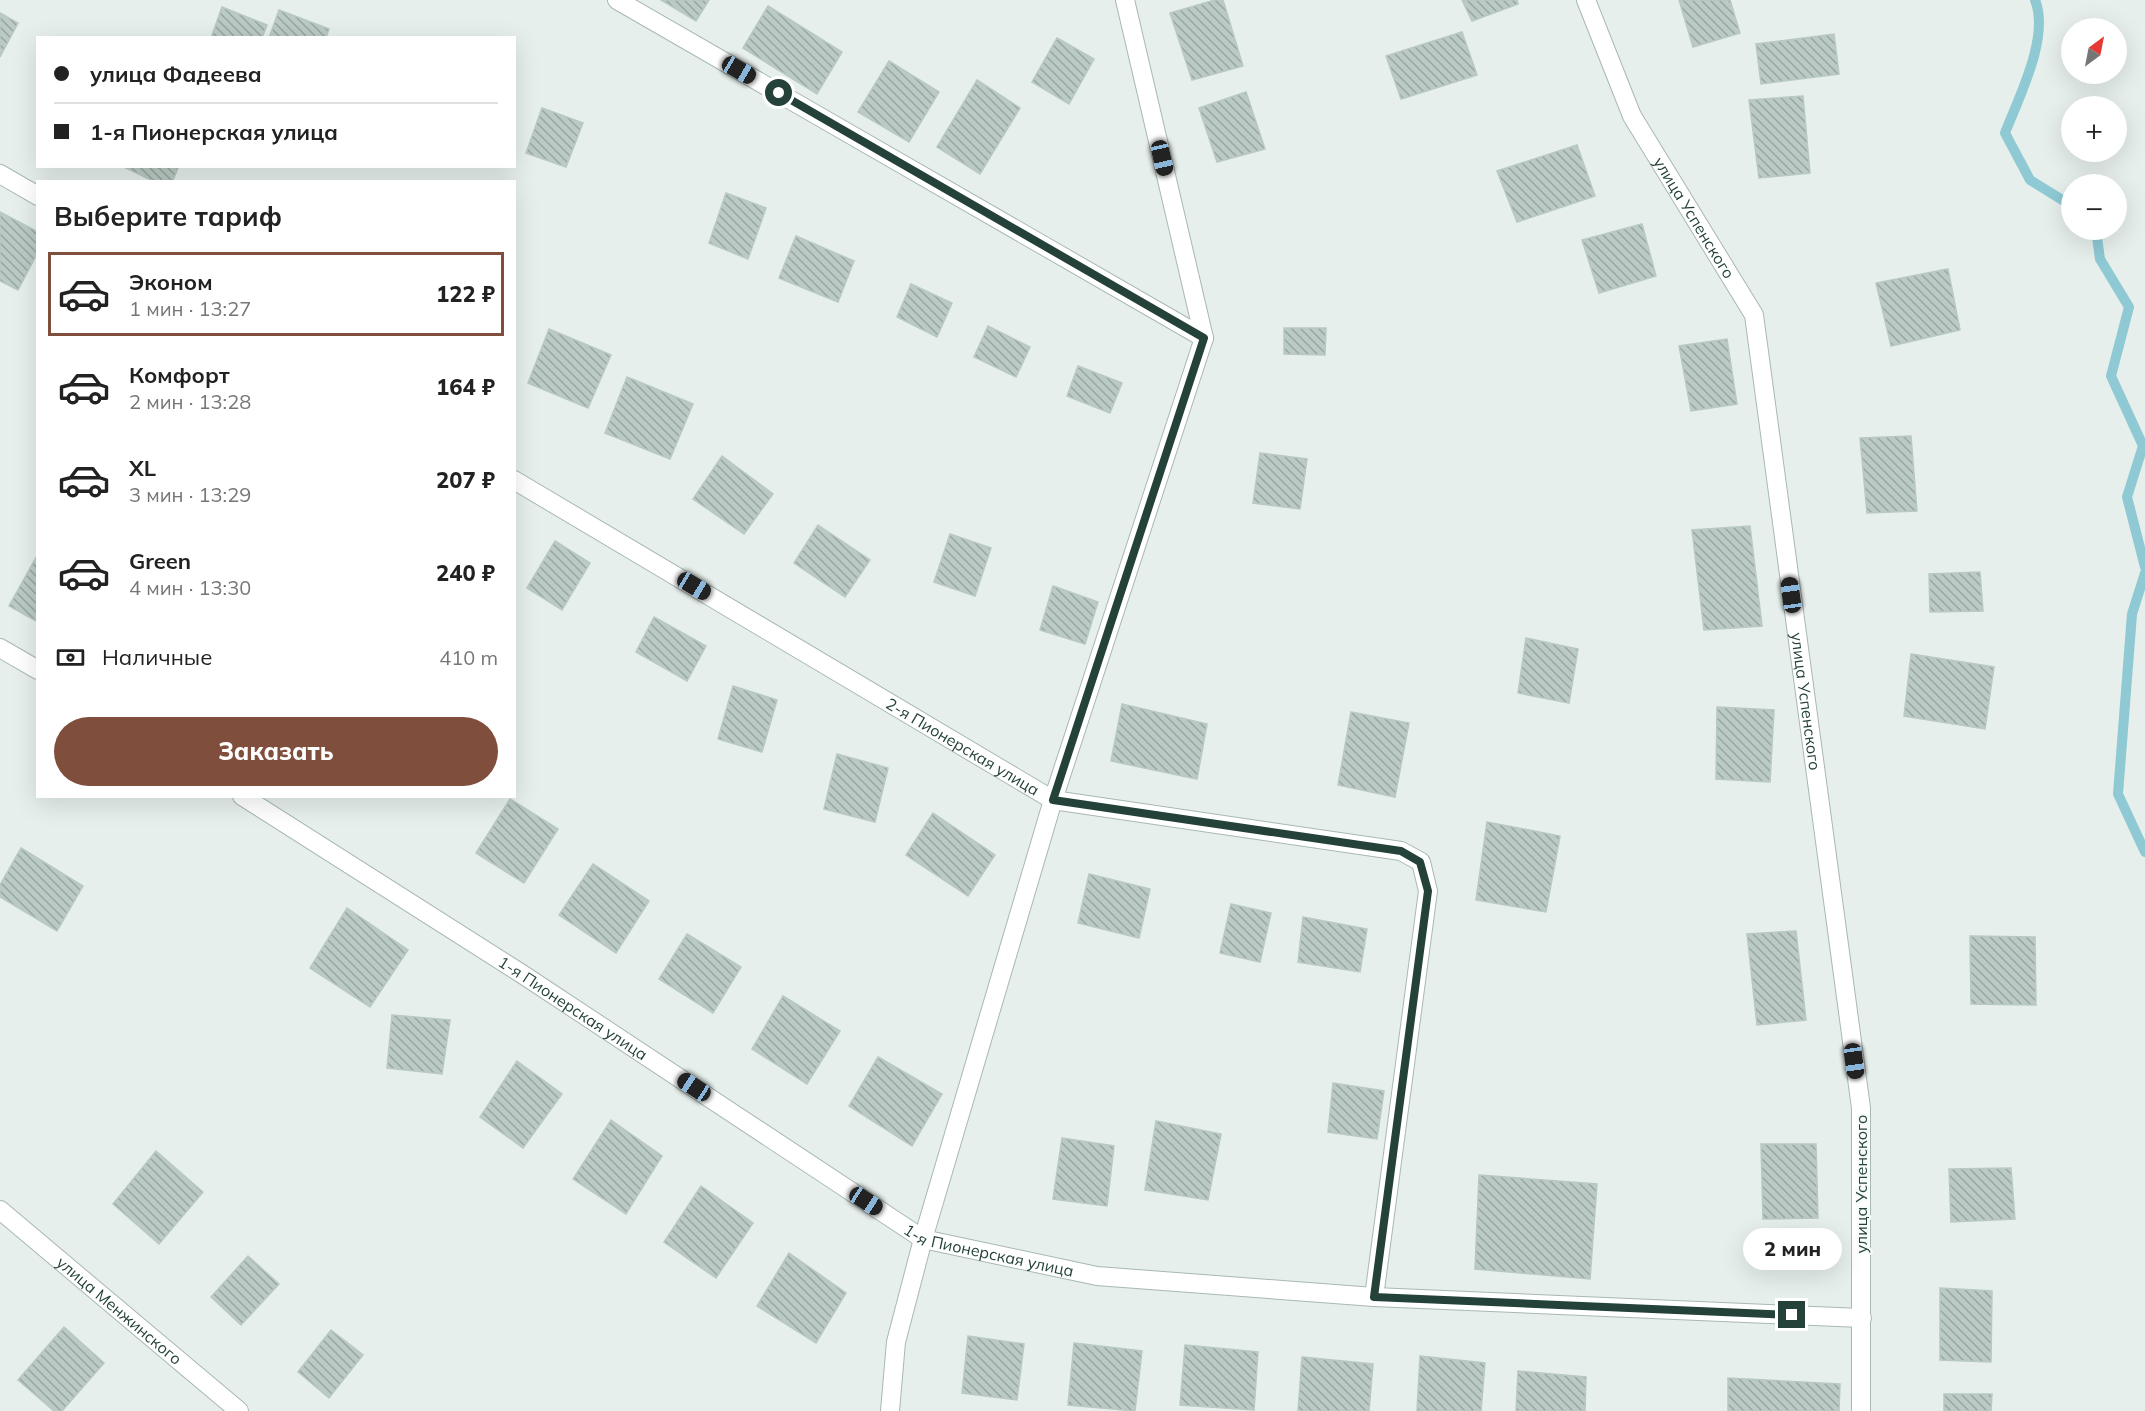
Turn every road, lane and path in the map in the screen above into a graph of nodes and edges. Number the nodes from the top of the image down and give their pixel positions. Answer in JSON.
{"nodes":[{"id":1,"x":617,"y":0,"type":"edge"},
{"id":2,"x":1125,"y":0,"type":"edge"},
{"id":3,"x":1586,"y":0,"type":"edge"},
{"id":4,"x":0,"y":174,"type":"edge"},
{"id":5,"x":36,"y":195,"type":"edge"},
{"id":6,"x":1204,"y":338,"type":"junction"},
{"id":7,"x":516,"y":481,"type":"edge"},
{"id":8,"x":0,"y":648,"type":"edge"},
{"id":9,"x":36,"y":669,"type":"edge"},
{"id":10,"x":245,"y":798,"type":"edge"},
{"id":11,"x":1053,"y":800,"type":"junction"},
{"id":12,"x":0,"y":1210,"type":"edge"},
{"id":13,"x":923,"y":1239,"type":"junction"},
{"id":14,"x":1374,"y":1297,"type":"junction"},
{"id":15,"x":1862,"y":1318,"type":"junction"},
{"id":16,"x":239,"y":1411,"type":"edge"},
{"id":17,"x":890,"y":1411,"type":"edge"},
{"id":18,"x":1861,"y":1411,"type":"edge"}],
"edges":[{"from":1,"to":6,"type":"street"},
{"from":2,"to":6,"type":"street"},
{"from":3,"to":15,"type":"street","name":"улица Успенского"},
{"from":4,"to":5,"type":"street"},
{"from":6,"to":11,"type":"street"},
{"from":7,"to":11,"type":"street","name":"2-я Пионерская улица"},
{"from":8,"to":9,"type":"street"},
{"from":10,"to":13,"type":"street","name":"1-я Пионерская улица"},
{"from":11,"to":13,"type":"street"},
{"from":11,"to":14,"type":"street","name":"2-я Пионерская улица"},
{"from":12,"to":16,"type":"street","name":"улица Менжинского"},
{"from":13,"to":14,"type":"street","name":"1-я Пионерская улица"},
{"from":13,"to":17,"type":"street"},
{"from":14,"to":15,"type":"street","name":"1-я Пионерская улица"},
{"from":15,"to":18,"type":"street","name":"улица Успенского"}]}
